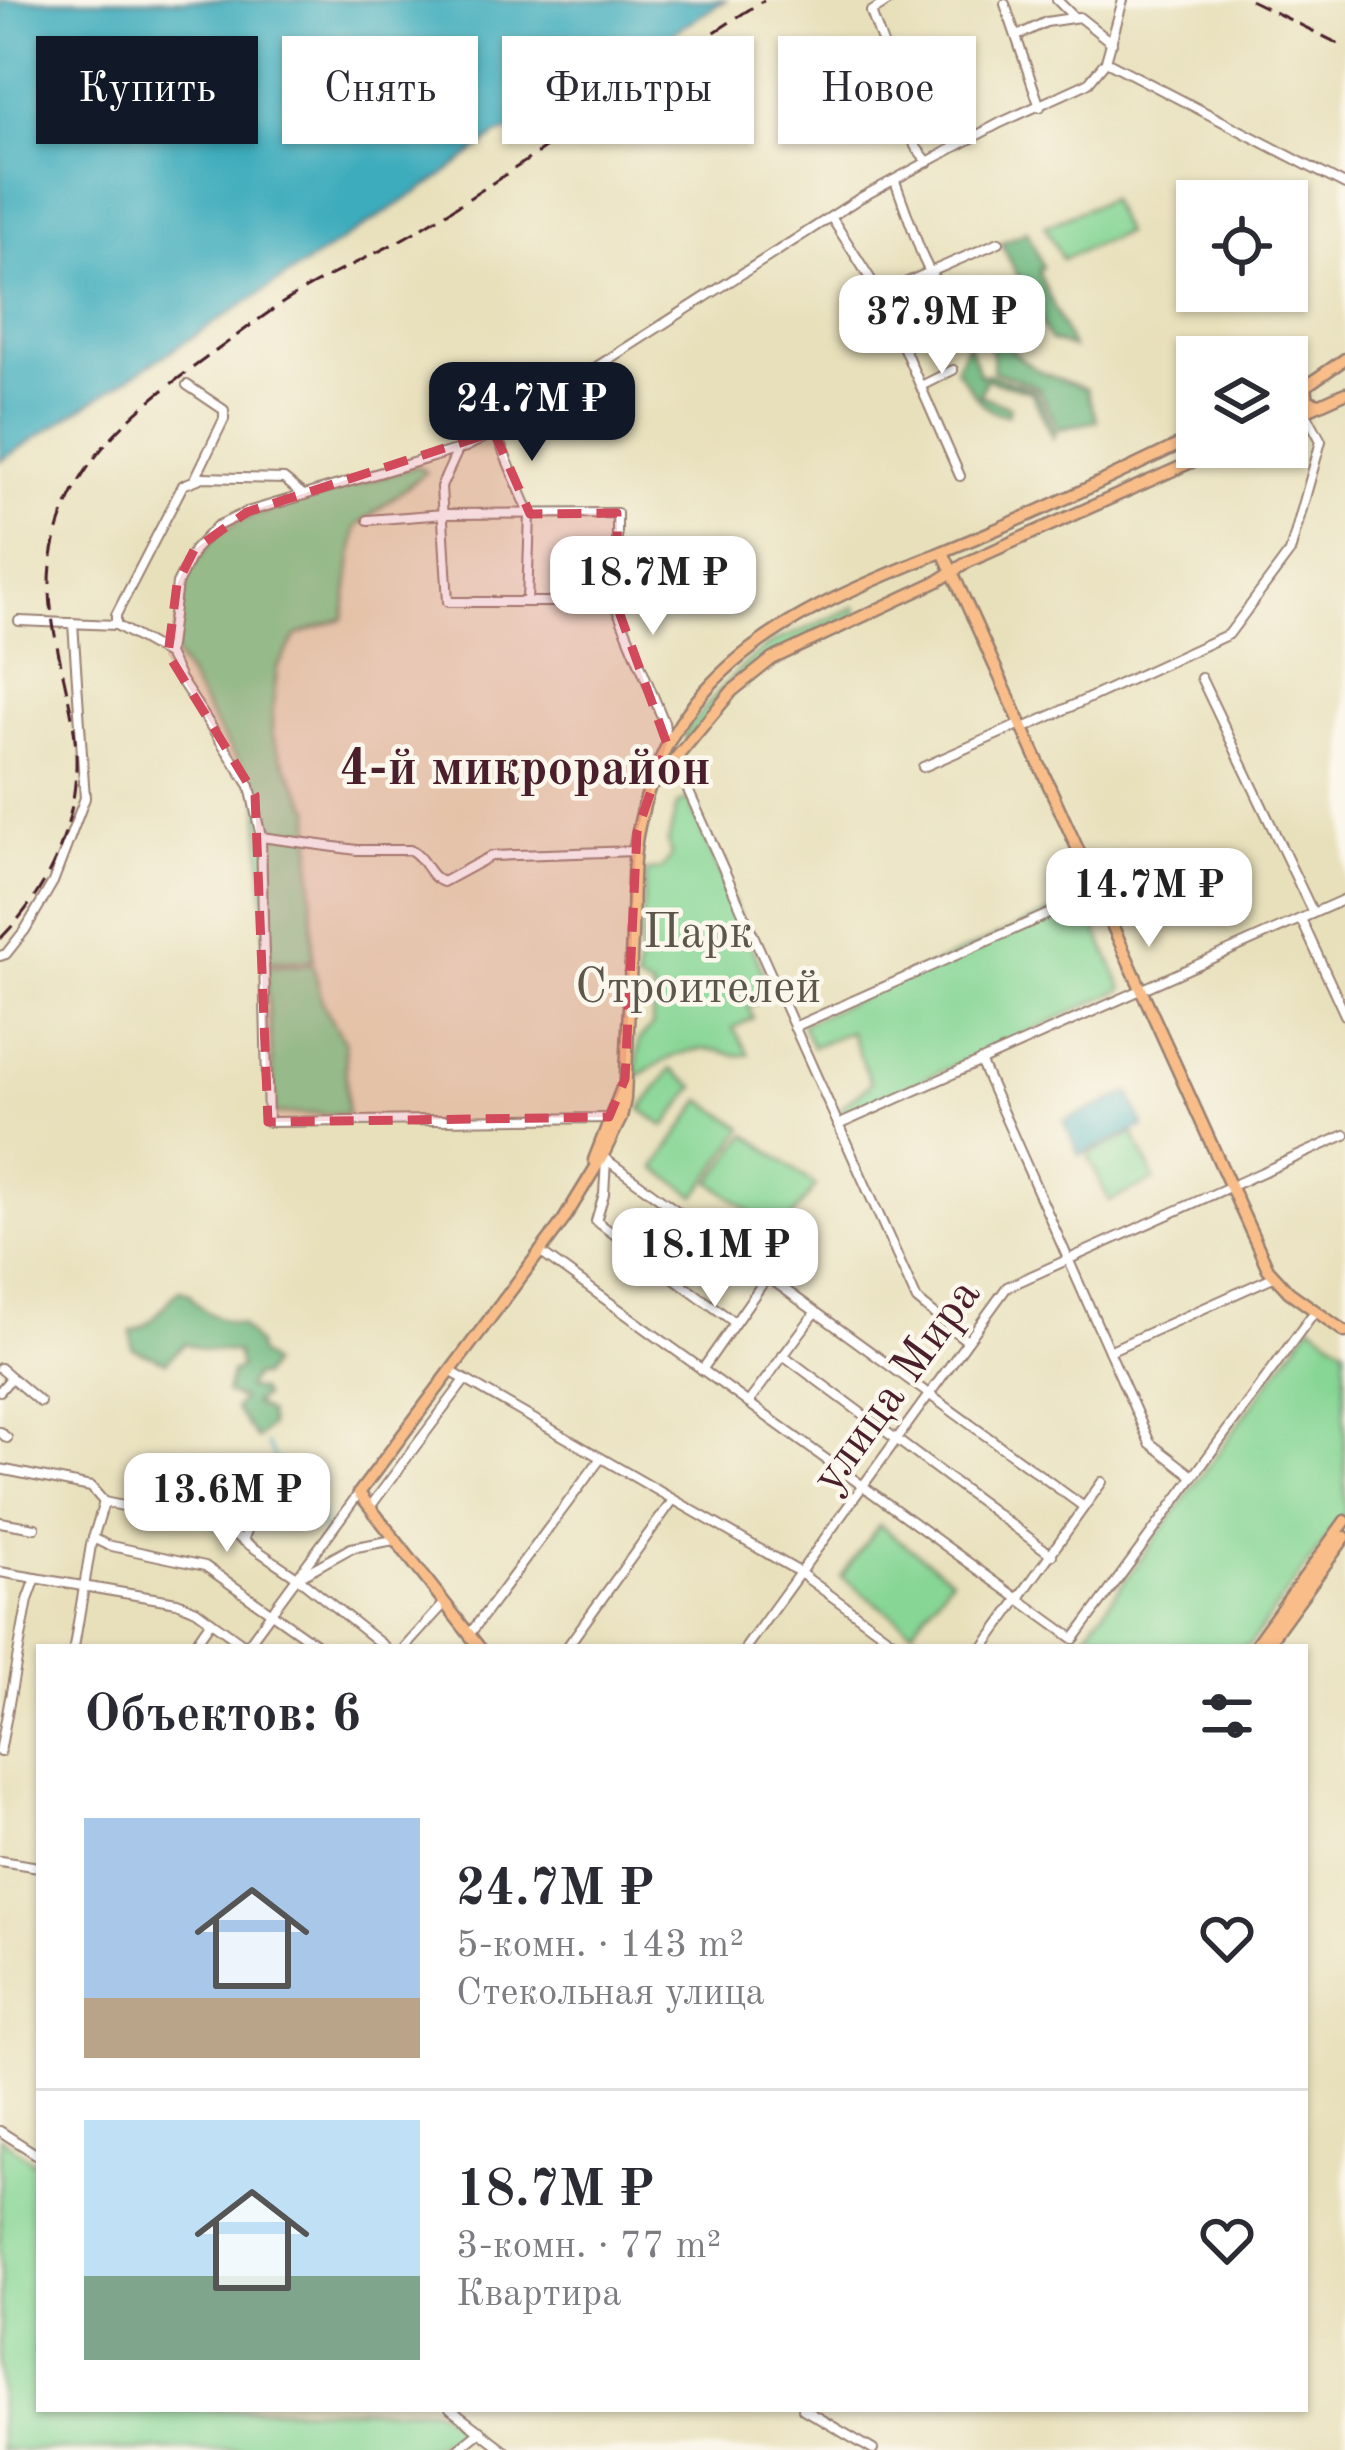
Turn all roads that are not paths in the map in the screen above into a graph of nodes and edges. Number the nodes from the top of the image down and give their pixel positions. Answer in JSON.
{"nodes":[{"id":1,"x":890,"y":0,"type":"edge"},
{"id":2,"x":1057,"y":0,"type":"edge"},
{"id":3,"x":1123,"y":0,"type":"edge"},
{"id":4,"x":1005,"y":4,"type":"dead end"},
{"id":5,"x":1074,"y":17,"type":"junction"},
{"id":6,"x":1017,"y":36,"type":"junction"},
{"id":7,"x":1112,"y":44,"type":"junction"},
{"id":8,"x":1106,"y":61,"type":"junction"},
{"id":9,"x":1040,"y":106,"type":"junction"},
{"id":10,"x":928,"y":162,"type":"junction"},
{"id":11,"x":895,"y":181,"type":"junction"},
{"id":12,"x":1345,"y":185,"type":"edge"},
{"id":13,"x":831,"y":218,"type":"junction"},
{"id":14,"x":999,"y":242,"type":"dead end"},
{"id":15,"x":930,"y":274,"type":"junction"},
{"id":16,"x":880,"y":294,"type":"junction"},
{"id":17,"x":1039,"y":322,"type":"dead end"},
{"id":18,"x":1345,"y":356,"type":"edge"},
{"id":19,"x":953,"y":370,"type":"dead end"},
{"id":20,"x":1310,"y":381,"type":"joint"},
{"id":21,"x":187,"y":385,"type":"dead end"},
{"id":22,"x":922,"y":386,"type":"junction"},
{"id":23,"x":1345,"y":393,"type":"edge"},
{"id":24,"x":1320,"y":404,"type":"junction"},
{"id":25,"x":1308,"y":410,"type":"edge"},
{"id":26,"x":1308,"y":417,"type":"edge"},
{"id":27,"x":495,"y":433,"type":"junction"},
{"id":28,"x":1176,"y":446,"type":"edge"},
{"id":29,"x":458,"y":450,"type":"junction"},
{"id":30,"x":1179,"y":468,"type":"edge"},
{"id":31,"x":960,"y":476,"type":"dead end"},
{"id":32,"x":195,"y":480,"type":"junction"},
{"id":33,"x":302,"y":494,"type":"junction"},
{"id":34,"x":444,"y":514,"type":"junction"},
{"id":35,"x":530,"y":514,"type":"junction"},
{"id":36,"x":368,"y":520,"type":"dead end"},
{"id":37,"x":943,"y":552,"type":"junction"},
{"id":38,"x":953,"y":570,"type":"junction"},
{"id":39,"x":527,"y":602,"type":"junction"},
{"id":40,"x":618,"y":602,"type":"junction"},
{"id":41,"x":20,"y":620,"type":"dead end"},
{"id":42,"x":73,"y":623,"type":"junction"},
{"id":43,"x":116,"y":625,"type":"junction"},
{"id":44,"x":167,"y":654,"type":"junction"},
{"id":45,"x":1201,"y":678,"type":"dead end"},
{"id":46,"x":1023,"y":726,"type":"junction"},
{"id":47,"x":667,"y":744,"type":"junction"},
{"id":48,"x":679,"y":753,"type":"junction"},
{"id":49,"x":665,"y":762,"type":"junction"},
{"id":50,"x":923,"y":767,"type":"dead end"},
{"id":51,"x":682,"y":773,"type":"junction"},
{"id":52,"x":261,"y":837,"type":"junction"},
{"id":53,"x":635,"y":851,"type":"junction"},
{"id":54,"x":1098,"y":892,"type":"junction"},
{"id":55,"x":1345,"y":898,"type":"edge"},
{"id":56,"x":1312,"y":914,"type":"junction"},
{"id":57,"x":1301,"y":919,"type":"junction"},
{"id":58,"x":0,"y":956,"type":"edge"},
{"id":59,"x":1141,"y":989,"type":"junction"},
{"id":60,"x":1345,"y":1016,"type":"edge"},
{"id":61,"x":794,"y":1027,"type":"junction"},
{"id":62,"x":980,"y":1061,"type":"junction"},
{"id":63,"x":615,"y":1118,"type":"junction"},
{"id":64,"x":838,"y":1125,"type":"junction"},
{"id":65,"x":1345,"y":1135,"type":"edge"},
{"id":66,"x":602,"y":1156,"type":"junction"},
{"id":67,"x":1230,"y":1186,"type":"junction"},
{"id":68,"x":540,"y":1252,"type":"junction"},
{"id":69,"x":1068,"y":1258,"type":"junction"},
{"id":70,"x":767,"y":1277,"type":"junction"},
{"id":71,"x":1273,"y":1277,"type":"junction"},
{"id":72,"x":1315,"y":1311,"type":"junction"},
{"id":73,"x":814,"y":1312,"type":"junction"},
{"id":74,"x":734,"y":1322,"type":"junction"},
{"id":75,"x":1345,"y":1333,"type":"edge"},
{"id":76,"x":967,"y":1341,"type":"junction"},
{"id":77,"x":1109,"y":1351,"type":"junction"},
{"id":78,"x":783,"y":1355,"type":"junction"},
{"id":79,"x":0,"y":1368,"type":"edge"},
{"id":80,"x":702,"y":1370,"type":"junction"},
{"id":81,"x":450,"y":1371,"type":"junction"},
{"id":82,"x":11,"y":1378,"type":"junction"},
{"id":83,"x":464,"y":1380,"type":"junction"},
{"id":84,"x":0,"y":1391,"type":"edge"},
{"id":85,"x":930,"y":1393,"type":"junction"},
{"id":86,"x":40,"y":1402,"type":"dead end"},
{"id":87,"x":747,"y":1403,"type":"junction"},
{"id":88,"x":898,"y":1439,"type":"junction"},
{"id":89,"x":601,"y":1458,"type":"junction"},
{"id":90,"x":198,"y":1462,"type":"dead end"},
{"id":91,"x":0,"y":1469,"type":"edge"},
{"id":92,"x":1193,"y":1476,"type":"junction"},
{"id":93,"x":1102,"y":1481,"type":"dead end"},
{"id":94,"x":281,"y":1483,"type":"dead end"},
{"id":95,"x":864,"y":1486,"type":"junction"},
{"id":96,"x":359,"y":1493,"type":"junction"},
{"id":97,"x":673,"y":1500,"type":"junction"},
{"id":98,"x":104,"y":1502,"type":"junction"},
{"id":99,"x":370,"y":1507,"type":"junction"},
{"id":100,"x":1084,"y":1507,"type":"junction"},
{"id":101,"x":190,"y":1519,"type":"junction"},
{"id":102,"x":1345,"y":1521,"type":"edge"},
{"id":103,"x":0,"y":1522,"type":"edge"},
{"id":104,"x":35,"y":1528,"type":"dead end"},
{"id":105,"x":1345,"y":1537,"type":"edge"},
{"id":106,"x":93,"y":1538,"type":"junction"},
{"id":107,"x":244,"y":1538,"type":"junction"},
{"id":108,"x":394,"y":1540,"type":"junction"},
{"id":109,"x":1052,"y":1555,"type":"junction"},
{"id":110,"x":0,"y":1572,"type":"edge"},
{"id":111,"x":800,"y":1573,"type":"junction"},
{"id":112,"x":297,"y":1577,"type":"junction"},
{"id":113,"x":35,"y":1578,"type":"junction"},
{"id":114,"x":85,"y":1586,"type":"junction"},
{"id":115,"x":1019,"y":1599,"type":"junction"},
{"id":116,"x":444,"y":1604,"type":"junction"},
{"id":117,"x":271,"y":1612,"type":"junction"},
{"id":118,"x":211,"y":1621,"type":"junction"},
{"id":119,"x":469,"y":1634,"type":"junction"},
{"id":120,"x":75,"y":1644,"type":"edge"},
{"id":121,"x":195,"y":1644,"type":"edge"},
{"id":122,"x":243,"y":1644,"type":"edge"},
{"id":123,"x":249,"y":1644,"type":"edge"},
{"id":124,"x":316,"y":1644,"type":"edge"},
{"id":125,"x":381,"y":1644,"type":"edge"},
{"id":126,"x":408,"y":1644,"type":"edge"},
{"id":127,"x":477,"y":1644,"type":"edge"},
{"id":128,"x":569,"y":1644,"type":"edge"},
{"id":129,"x":748,"y":1644,"type":"edge"},
{"id":130,"x":897,"y":1644,"type":"edge"},
{"id":131,"x":986,"y":1644,"type":"edge"},
{"id":132,"x":1256,"y":1644,"type":"edge"},
{"id":133,"x":1267,"y":1644,"type":"edge"},
{"id":134,"x":0,"y":1752,"type":"edge"},
{"id":135,"x":0,"y":1861,"type":"edge"},
{"id":136,"x":36,"y":1864,"type":"edge"},
{"id":137,"x":0,"y":2131,"type":"edge"},
{"id":138,"x":36,"y":2154,"type":"edge"},
{"id":139,"x":454,"y":2412,"type":"edge"},
{"id":140,"x":808,"y":2412,"type":"edge"},
{"id":141,"x":480,"y":2431,"type":"junction"},
{"id":142,"x":456,"y":2450,"type":"edge"},
{"id":143,"x":504,"y":2450,"type":"edge"},
{"id":144,"x":873,"y":2450,"type":"edge"}],
"edges":[{"from":1,"to":10,"type":"street"},
{"from":2,"to":5,"type":"street"},
{"from":3,"to":7,"type":"street"},
{"from":4,"to":6,"type":"street"},
{"from":5,"to":6,"type":"street"},
{"from":5,"to":7,"type":"street"},
{"from":6,"to":9,"type":"street"},
{"from":7,"to":8,"type":"street"},
{"from":8,"to":9,"type":"street"},
{"from":8,"to":12,"type":"street"},
{"from":9,"to":10,"type":"street"},
{"from":10,"to":11,"type":"street"},
{"from":11,"to":13,"type":"street"},
{"from":11,"to":15,"type":"street"},
{"from":13,"to":16,"type":"street"},
{"from":13,"to":27,"type":"street"},
{"from":14,"to":15,"type":"street"},
{"from":15,"to":16,"type":"street"},
{"from":15,"to":17,"type":"street"},
{"from":16,"to":22,"type":"street"},
{"from":18,"to":20,"type":"main road"},
{"from":19,"to":22,"type":"street"},
{"from":20,"to":24,"type":"main road"},
{"from":21,"to":32,"type":"street"},
{"from":22,"to":31,"type":"street"},
{"from":23,"to":24,"type":"main road"},
{"from":24,"to":25,"type":"main road"},
{"from":26,"to":46,"type":"street"},
{"from":27,"to":29,"type":"street"},
{"from":27,"to":35,"type":"street"},
{"from":28,"to":37,"type":"main road"},
{"from":29,"to":33,"type":"street"},
{"from":29,"to":34,"type":"street"},
{"from":30,"to":38,"type":"main road"},
{"from":32,"to":33,"type":"street"},
{"from":32,"to":43,"type":"street"},
{"from":33,"to":44,"type":"street"},
{"from":34,"to":35,"type":"street"},
{"from":34,"to":36,"type":"street"},
{"from":34,"to":39,"type":"street"},
{"from":35,"to":39,"type":"street"},
{"from":35,"to":40,"type":"street"},
{"from":37,"to":38,"type":"main road"},
{"from":37,"to":47,"type":"main road"},
{"from":38,"to":46,"type":"main road"},
{"from":38,"to":48,"type":"main road"},
{"from":39,"to":40,"type":"street"},
{"from":40,"to":47,"type":"street"},
{"from":41,"to":42,"type":"street"},
{"from":42,"to":43,"type":"street"},
{"from":42,"to":58,"type":"street"},
{"from":43,"to":44,"type":"street"},
{"from":44,"to":52,"type":"street"},
{"from":45,"to":56,"type":"street"},
{"from":46,"to":50,"type":"street"},
{"from":46,"to":54,"type":"main road"},
{"from":47,"to":48,"type":"street"},
{"from":47,"to":49,"type":"main road"},
{"from":48,"to":49,"type":"main road"},
{"from":48,"to":51,"type":"street"},
{"from":49,"to":51,"type":"street"},
{"from":49,"to":53,"type":"main road"},
{"from":51,"to":61,"type":"street"},
{"from":52,"to":53,"type":"street"},
{"from":52,"to":63,"type":"street"},
{"from":53,"to":63,"type":"main road"},
{"from":54,"to":59,"type":"main road"},
{"from":54,"to":61,"type":"street"},
{"from":55,"to":56,"type":"street"},
{"from":56,"to":57,"type":"street"},
{"from":57,"to":59,"type":"street"},
{"from":57,"to":60,"type":"street"},
{"from":59,"to":62,"type":"street"},
{"from":59,"to":67,"type":"main road"},
{"from":61,"to":64,"type":"street"},
{"from":62,"to":64,"type":"street"},
{"from":62,"to":69,"type":"street"},
{"from":63,"to":66,"type":"main road"},
{"from":64,"to":76,"type":"street"},
{"from":65,"to":67,"type":"street","name":"улица Мира"},
{"from":66,"to":68,"type":"main road"},
{"from":66,"to":70,"type":"street"},
{"from":66,"to":74,"type":"street"},
{"from":67,"to":69,"type":"street","name":"улица Мира"},
{"from":67,"to":71,"type":"main road"},
{"from":68,"to":80,"type":"street"},
{"from":68,"to":81,"type":"main road"},
{"from":69,"to":76,"type":"street","name":"улица Мира"},
{"from":69,"to":77,"type":"street"},
{"from":70,"to":73,"type":"street"},
{"from":70,"to":74,"type":"street"},
{"from":71,"to":72,"type":"main road"},
{"from":71,"to":77,"type":"street"},
{"from":72,"to":75,"type":"main road"},
{"from":72,"to":92,"type":"street"},
{"from":73,"to":78,"type":"street"},
{"from":73,"to":85,"type":"street"},
{"from":74,"to":80,"type":"street"},
{"from":76,"to":85,"type":"street","name":"улица Мира"},
{"from":77,"to":92,"type":"street"},
{"from":78,"to":87,"type":"street"},
{"from":78,"to":88,"type":"street"},
{"from":79,"to":82,"type":"street"},
{"from":80,"to":87,"type":"street"},
{"from":81,"to":83,"type":"street"},
{"from":81,"to":96,"type":"main road"},
{"from":82,"to":84,"type":"street"},
{"from":82,"to":86,"type":"street"},
{"from":83,"to":89,"type":"street"},
{"from":83,"to":99,"type":"street"},
{"from":85,"to":88,"type":"street","name":"улица Мира"},
{"from":85,"to":100,"type":"street"},
{"from":87,"to":95,"type":"street"},
{"from":88,"to":95,"type":"street","name":"улица Мира"},
{"from":88,"to":109,"type":"street"},
{"from":89,"to":97,"type":"street"},
{"from":89,"to":119,"type":"street"},
{"from":90,"to":101,"type":"street"},
{"from":91,"to":98,"type":"street"},
{"from":92,"to":115,"type":"street"},
{"from":93,"to":100,"type":"street"},
{"from":94,"to":107,"type":"street"},
{"from":95,"to":111,"type":"street","name":"улица Мира"},
{"from":95,"to":115,"type":"street"},
{"from":96,"to":99,"type":"main road"},
{"from":96,"to":112,"type":"street"},
{"from":97,"to":111,"type":"street"},
{"from":97,"to":128,"type":"street"},
{"from":98,"to":101,"type":"street"},
{"from":98,"to":106,"type":"street"},
{"from":99,"to":108,"type":"main road"},
{"from":100,"to":109,"type":"street"},
{"from":101,"to":107,"type":"street"},
{"from":102,"to":132,"type":"main road"},
{"from":103,"to":104,"type":"street"},
{"from":105,"to":133,"type":"main road"},
{"from":106,"to":114,"type":"street"},
{"from":106,"to":117,"type":"street"},
{"from":107,"to":112,"type":"street"},
{"from":108,"to":112,"type":"street"},
{"from":108,"to":116,"type":"main road"},
{"from":109,"to":115,"type":"street"},
{"from":110,"to":113,"type":"street"},
{"from":111,"to":129,"type":"street","name":"улица Мира"},
{"from":111,"to":130,"type":"street"},
{"from":112,"to":117,"type":"street"},
{"from":112,"to":125,"type":"street"},
{"from":113,"to":114,"type":"street"},
{"from":113,"to":134,"type":"street"},
{"from":114,"to":118,"type":"street"},
{"from":114,"to":120,"type":"street"},
{"from":115,"to":131,"type":"street"},
{"from":116,"to":119,"type":"main road"},
{"from":116,"to":126,"type":"street"},
{"from":117,"to":123,"type":"street"},
{"from":117,"to":124,"type":"street"},
{"from":118,"to":121,"type":"street"},
{"from":118,"to":122,"type":"street"},
{"from":119,"to":127,"type":"main road"},
{"from":135,"to":136,"type":"street"},
{"from":137,"to":138,"type":"street"},
{"from":139,"to":141,"type":"street"},
{"from":140,"to":144,"type":"street"},
{"from":141,"to":142,"type":"street"},
{"from":141,"to":143,"type":"street"}]}
